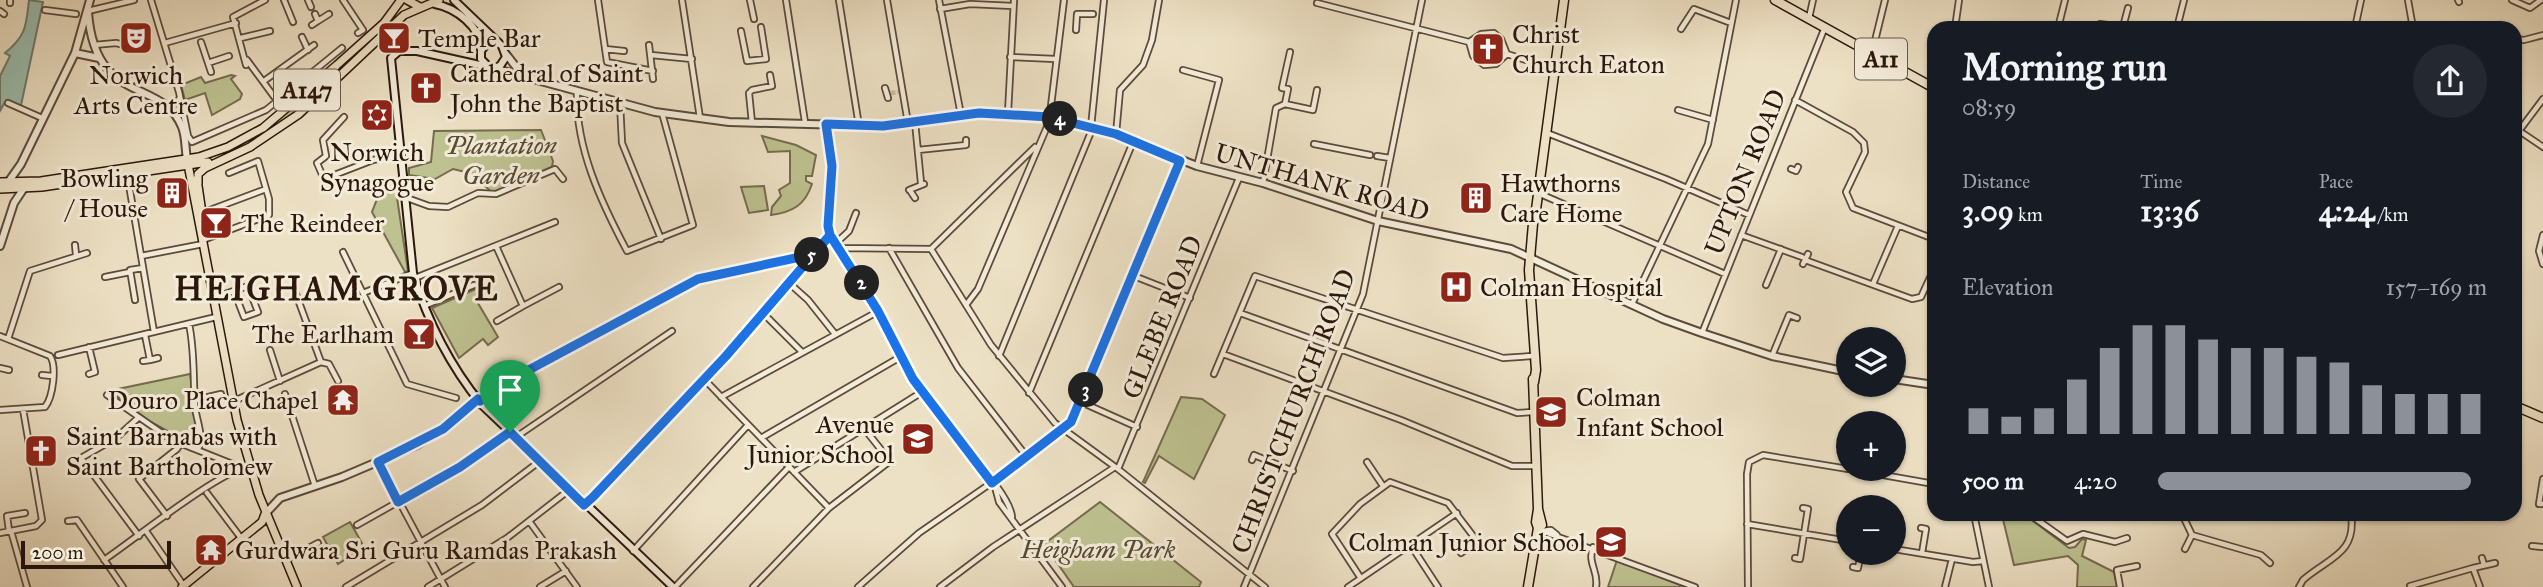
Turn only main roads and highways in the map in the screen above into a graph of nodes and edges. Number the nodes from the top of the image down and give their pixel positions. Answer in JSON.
{"nodes":[{"id":1,"x":401,"y":0,"type":"edge"},
{"id":2,"x":407,"y":0,"type":"edge"},
{"id":3,"x":1564,"y":0,"type":"edge"},
{"id":4,"x":1775,"y":0,"type":"edge"},
{"id":5,"x":437,"y":2,"type":"edge"},
{"id":6,"x":424,"y":8,"type":"junction"},
{"id":7,"x":1927,"y":84,"type":"edge"},
{"id":8,"x":232,"y":155,"type":"junction"},
{"id":9,"x":190,"y":163,"type":"junction"},
{"id":10,"x":0,"y":182,"type":"edge"},
{"id":11,"x":198,"y":183,"type":"junction"},
{"id":12,"x":10,"y":185,"type":"junction"},
{"id":13,"x":0,"y":188,"type":"edge"},
{"id":14,"x":201,"y":217,"type":"junction"},
{"id":15,"x":2522,"y":409,"type":"edge"},
{"id":16,"x":2543,"y":418,"type":"edge"},
{"id":17,"x":266,"y":513,"type":"junction"},
{"id":18,"x":183,"y":586,"type":"edge"},
{"id":19,"x":297,"y":587,"type":"edge"},
{"id":20,"x":1528,"y":587,"type":"edge"}],
"edges":[{"from":1,"to":9,"type":"main road","number":"A147"},
{"from":2,"to":6,"type":"main road"},
{"from":3,"to":20,"type":"highway"},
{"from":4,"to":7,"type":"highway","number":"A11"},
{"from":5,"to":6,"type":"main road","number":"A147"},
{"from":6,"to":8,"type":"main road","number":"A147"},
{"from":8,"to":9,"type":"main road","number":"A147"},
{"from":8,"to":11,"type":"main road","number":"A147"},
{"from":9,"to":11,"type":"main road"},
{"from":9,"to":12,"type":"main road","number":"A147"},
{"from":9,"to":14,"type":"main road"},
{"from":10,"to":12,"type":"main road","number":"A147"},
{"from":11,"to":14,"type":"main road"},
{"from":12,"to":13,"type":"main road","number":"A147"},
{"from":14,"to":17,"type":"main road"},
{"from":15,"to":16,"type":"highway"},
{"from":17,"to":18,"type":"main road"},
{"from":17,"to":19,"type":"main road"}]}
